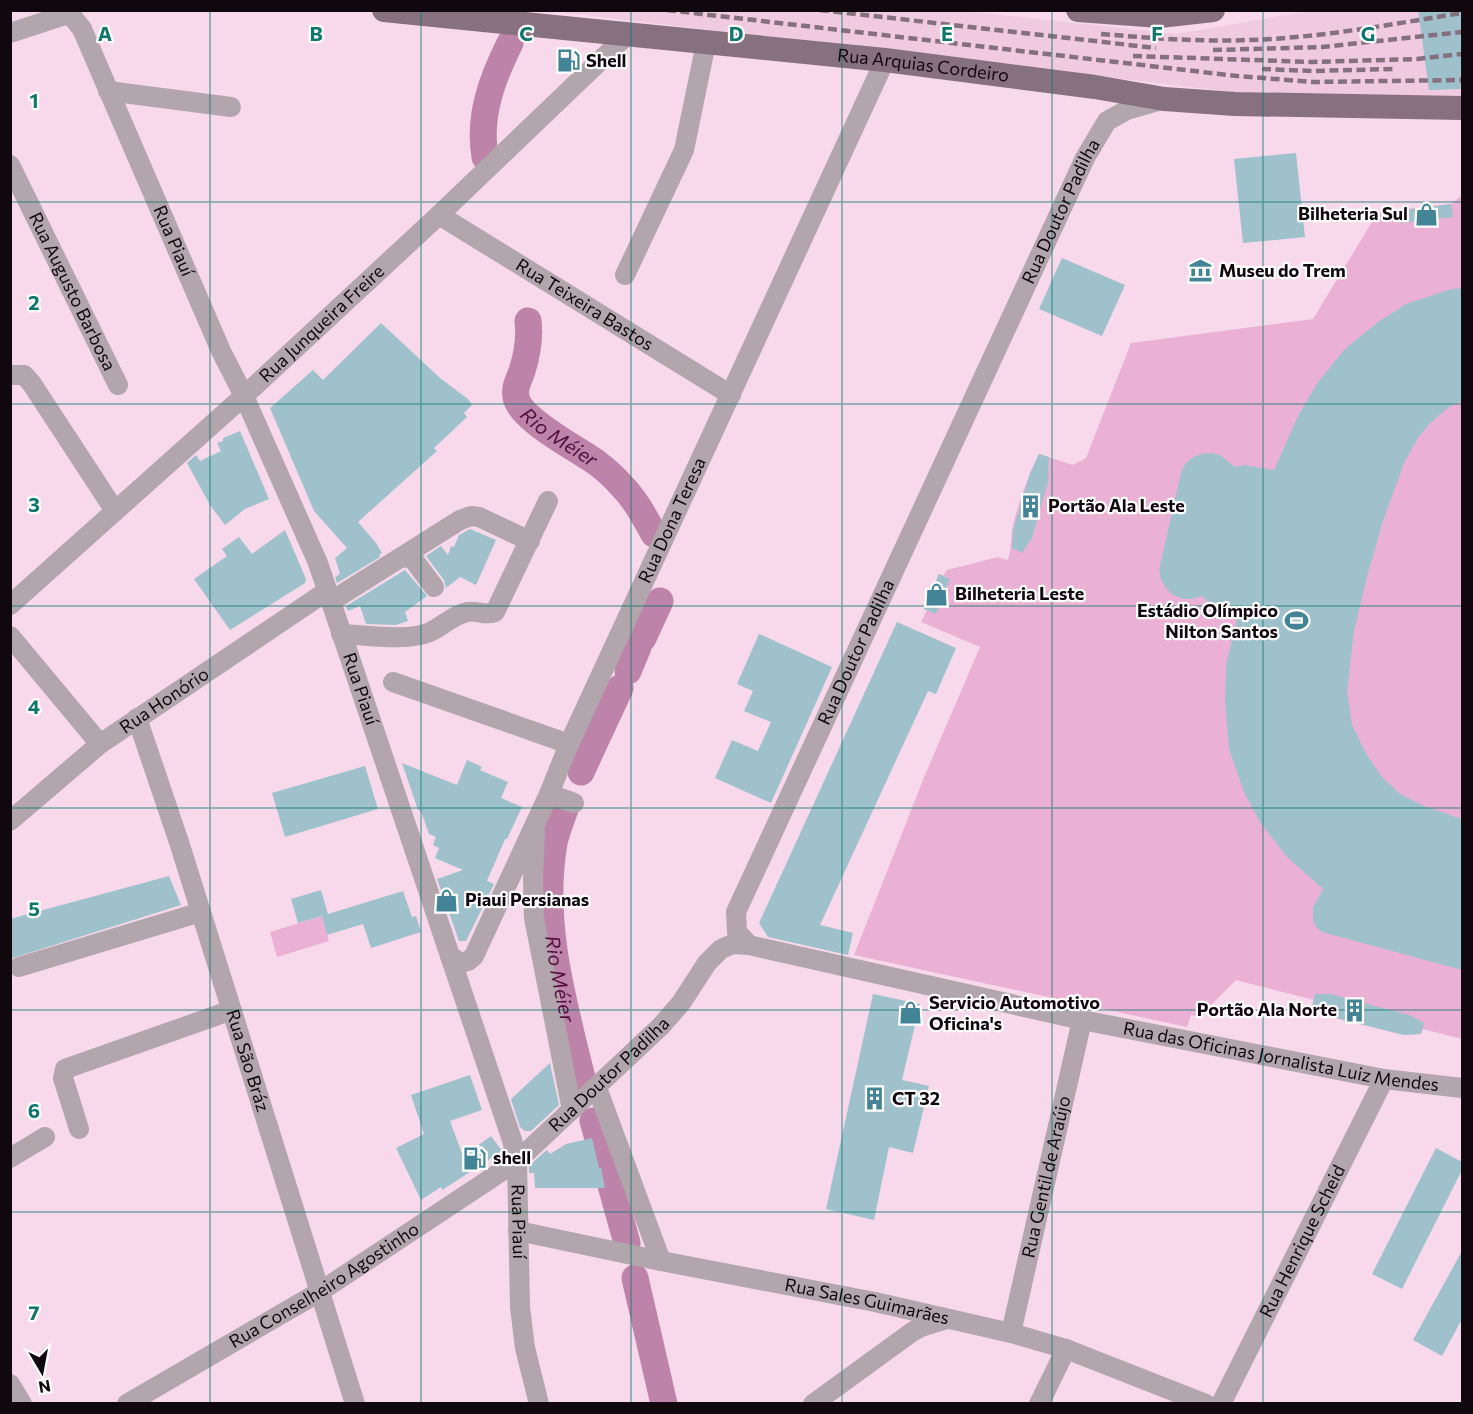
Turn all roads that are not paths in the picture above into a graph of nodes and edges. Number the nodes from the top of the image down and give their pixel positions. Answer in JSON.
{"nodes":[{"id":1,"x":384,"y":10,"type":"edge"},
{"id":2,"x":1078,"y":10,"type":"edge"},
{"id":3,"x":1213,"y":10,"type":"edge"},
{"id":4,"x":67,"y":12,"type":"edge"},
{"id":5,"x":10,"y":33,"type":"edge"},
{"id":6,"x":627,"y":35,"type":"junction"},
{"id":7,"x":706,"y":43,"type":"junction"},
{"id":8,"x":885,"y":60,"type":"junction"},
{"id":9,"x":108,"y":91,"type":"junction"},
{"id":10,"x":1164,"y":99,"type":"junction"},
{"id":11,"x":231,"y":107,"type":"dead end"},
{"id":12,"x":1462,"y":108,"type":"edge"},
{"id":13,"x":10,"y":165,"type":"edge"},
{"id":14,"x":439,"y":215,"type":"junction"},
{"id":15,"x":625,"y":275,"type":"dead end"},
{"id":16,"x":10,"y":375,"type":"edge"},
{"id":17,"x":118,"y":386,"type":"dead end"},
{"id":18,"x":731,"y":394,"type":"junction"},
{"id":19,"x":244,"y":396,"type":"junction"},
{"id":20,"x":548,"y":501,"type":"dead end"},
{"id":21,"x":115,"y":511,"type":"junction"},
{"id":22,"x":530,"y":541,"type":"junction"},
{"id":23,"x":402,"y":557,"type":"junction"},
{"id":24,"x":434,"y":587,"type":"dead end"},
{"id":25,"x":328,"y":597,"type":"junction"},
{"id":26,"x":10,"y":605,"type":"edge"},
{"id":27,"x":341,"y":634,"type":"junction"},
{"id":28,"x":10,"y":636,"type":"edge"},
{"id":29,"x":393,"y":682,"type":"dead end"},
{"id":30,"x":137,"y":718,"type":"junction"},
{"id":31,"x":100,"y":744,"type":"junction"},
{"id":32,"x":569,"y":744,"type":"junction"},
{"id":33,"x":10,"y":821,"type":"edge"},
{"id":34,"x":536,"y":824,"type":"junction"},
{"id":35,"x":201,"y":912,"type":"junction"},
{"id":36,"x":749,"y":945,"type":"junction"},
{"id":37,"x":450,"y":956,"type":"junction"},
{"id":38,"x":19,"y":967,"type":"dead end"},
{"id":39,"x":232,"y":1010,"type":"junction"},
{"id":40,"x":1082,"y":1020,"type":"junction"},
{"id":41,"x":1384,"y":1078,"type":"junction"},
{"id":42,"x":597,"y":1088,"type":"junction"},
{"id":43,"x":1462,"y":1088,"type":"edge"},
{"id":44,"x":572,"y":1110,"type":"junction"},
{"id":45,"x":79,"y":1129,"type":"dead end"},
{"id":46,"x":45,"y":1137,"type":"dead end"},
{"id":47,"x":10,"y":1158,"type":"edge"},
{"id":48,"x":517,"y":1161,"type":"junction"},
{"id":49,"x":518,"y":1231,"type":"junction"},
{"id":50,"x":661,"y":1261,"type":"junction"},
{"id":51,"x":321,"y":1292,"type":"junction"},
{"id":52,"x":891,"y":1306,"type":"junction"},
{"id":53,"x":947,"y":1319,"type":"junction"},
{"id":54,"x":1011,"y":1333,"type":"junction"},
{"id":55,"x":894,"y":1346,"type":"junction"},
{"id":56,"x":1066,"y":1349,"type":"junction"},
{"id":57,"x":10,"y":1384,"type":"edge"},
{"id":58,"x":22,"y":1404,"type":"edge"},
{"id":59,"x":127,"y":1404,"type":"edge"},
{"id":60,"x":355,"y":1404,"type":"edge"},
{"id":61,"x":539,"y":1404,"type":"edge"},
{"id":62,"x":813,"y":1404,"type":"edge"},
{"id":63,"x":1039,"y":1404,"type":"edge"},
{"id":64,"x":1206,"y":1404,"type":"edge"},
{"id":65,"x":1221,"y":1404,"type":"edge"}],
"edges":[{"from":1,"to":6,"type":"main road","name":"Rua Arquias Cordeiro"},
{"from":2,"to":3,"type":"main road"},
{"from":4,"to":5,"type":"street"},
{"from":4,"to":9,"type":"street","name":"Rua Piauí"},
{"from":6,"to":7,"type":"main road","name":"Rua Arquias Cordeiro"},
{"from":6,"to":14,"type":"street","name":"Rua Junqueira Freire"},
{"from":7,"to":8,"type":"main road","name":"Rua Arquias Cordeiro"},
{"from":7,"to":15,"type":"street"},
{"from":8,"to":10,"type":"main road","name":"Rua Arquias Cordeiro"},
{"from":8,"to":18,"type":"street","name":"Rua Dona Teresa"},
{"from":9,"to":11,"type":"street"},
{"from":9,"to":19,"type":"street","name":"Rua Piauí"},
{"from":10,"to":12,"type":"main road","name":"Rua Arquias Cordeiro"},
{"from":10,"to":36,"type":"street","name":"Rua Doutor Padilha"},
{"from":13,"to":17,"type":"street","name":"Rua Augusto Barbosa"},
{"from":14,"to":18,"type":"street","name":"Rua Teixeira Bastos"},
{"from":14,"to":19,"type":"street","name":"Rua Junqueira Freire"},
{"from":16,"to":21,"type":"street"},
{"from":18,"to":32,"type":"street","name":"Rua Dona Teresa"},
{"from":19,"to":21,"type":"street","name":"Rua Junqueira Freire"},
{"from":19,"to":25,"type":"street","name":"Rua Piauí"},
{"from":20,"to":22,"type":"street"},
{"from":21,"to":26,"type":"street","name":"Rua Junqueira Freire"},
{"from":22,"to":23,"type":"street","name":"Rua Honório"},
{"from":22,"to":27,"type":"street"},
{"from":23,"to":24,"type":"street"},
{"from":23,"to":25,"type":"street","name":"Rua Honório"},
{"from":25,"to":27,"type":"street","name":"Rua Piauí"},
{"from":25,"to":30,"type":"street","name":"Rua Honório"},
{"from":27,"to":37,"type":"street","name":"Rua Piauí"},
{"from":28,"to":31,"type":"street"},
{"from":29,"to":32,"type":"street"},
{"from":30,"to":31,"type":"street","name":"Rua Honório"},
{"from":30,"to":35,"type":"street","name":"Rua São Bráz"},
{"from":31,"to":33,"type":"street","name":"Rua Honório"},
{"from":32,"to":34,"type":"street","name":"Rua Dona Teresa"},
{"from":34,"to":37,"type":"street","name":"Rua Dona Teresa"},
{"from":34,"to":44,"type":"street"},
{"from":35,"to":38,"type":"street"},
{"from":35,"to":39,"type":"street","name":"Rua São Bráz"},
{"from":36,"to":40,"type":"street","name":"Rua das Oficinas Jornalista Luiz Mendes"},
{"from":36,"to":42,"type":"street","name":"Rua Doutor Padilha"},
{"from":37,"to":48,"type":"street","name":"Rua Piauí"},
{"from":39,"to":45,"type":"street"},
{"from":39,"to":51,"type":"street","name":"Rua São Bráz"},
{"from":40,"to":41,"type":"street","name":"Rua das Oficinas Jornalista Luiz Mendes"},
{"from":40,"to":54,"type":"street","name":"Rua Gentil de Araújo"},
{"from":41,"to":43,"type":"street","name":"Rua das Oficinas Jornalista Luiz Mendes"},
{"from":41,"to":65,"type":"street","name":"Rua Henrique Scheid"},
{"from":42,"to":44,"type":"street","name":"Rua Doutor Padilha"},
{"from":42,"to":50,"type":"street"},
{"from":44,"to":48,"type":"street","name":"Rua Doutor Padilha"},
{"from":46,"to":47,"type":"street"},
{"from":48,"to":49,"type":"street","name":"Rua Piauí"},
{"from":48,"to":51,"type":"street","name":"Rua Conselheiro Agostinho"},
{"from":49,"to":50,"type":"street","name":"Rua Sales Guimarães"},
{"from":49,"to":61,"type":"street","name":"Rua Piauí"},
{"from":50,"to":52,"type":"street","name":"Rua Sales Guimarães"},
{"from":51,"to":59,"type":"street","name":"Rua Conselheiro Agostinho"},
{"from":51,"to":60,"type":"street","name":"Rua São Bráz"},
{"from":52,"to":53,"type":"street","name":"Rua Sales Guimarães"},
{"from":52,"to":55,"type":"street"},
{"from":53,"to":54,"type":"street","name":"Rua Sales Guimarães"},
{"from":53,"to":55,"type":"street"},
{"from":54,"to":56,"type":"street","name":"Rua Sales Guimarães"},
{"from":55,"to":62,"type":"street"},
{"from":56,"to":63,"type":"street"},
{"from":56,"to":64,"type":"street","name":"Rua Sales Guimarães"},
{"from":57,"to":58,"type":"street"}]}
